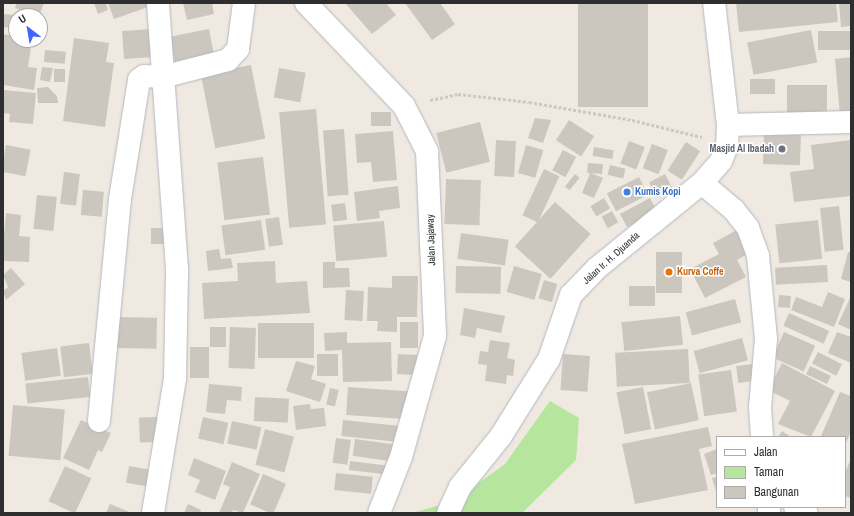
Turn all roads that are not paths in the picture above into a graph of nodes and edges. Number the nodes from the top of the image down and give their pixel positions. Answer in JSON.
{"nodes":[{"id":1,"x":158,"y":3,"type":"edge"},
{"id":2,"x":244,"y":3,"type":"edge"},
{"id":3,"x":306,"y":3,"type":"edge"},
{"id":4,"x":714,"y":3,"type":"edge"},
{"id":5,"x":162,"y":77,"type":"junction"},
{"id":6,"x":851,"y":122,"type":"edge"},
{"id":7,"x":727,"y":134,"type":"junction"},
{"id":8,"x":702,"y":183,"type":"junction"},
{"id":9,"x":99,"y":421,"type":"dead end"},
{"id":10,"x":762,"y":436,"type":"edge"},
{"id":11,"x":797,"y":508,"type":"edge"},
{"id":12,"x":153,"y":513,"type":"edge"},
{"id":13,"x":379,"y":513,"type":"edge"},
{"id":14,"x":448,"y":513,"type":"edge"},
{"id":15,"x":807,"y":513,"type":"edge"}],
"edges":[{"from":1,"to":5,"type":"street"},
{"from":2,"to":5,"type":"street"},
{"from":3,"to":13,"type":"street","name":"Jalan Jajaway"},
{"from":4,"to":7,"type":"street","name":"Jalan Ir. H. Djuanda"},
{"from":5,"to":9,"type":"street"},
{"from":5,"to":12,"type":"street"},
{"from":6,"to":7,"type":"street"},
{"from":7,"to":8,"type":"street","name":"Jalan Ir. H. Djuanda"},
{"from":8,"to":10,"type":"street"},
{"from":8,"to":14,"type":"street","name":"Jalan Ir. H. Djuanda"},
{"from":11,"to":15,"type":"street"}]}
